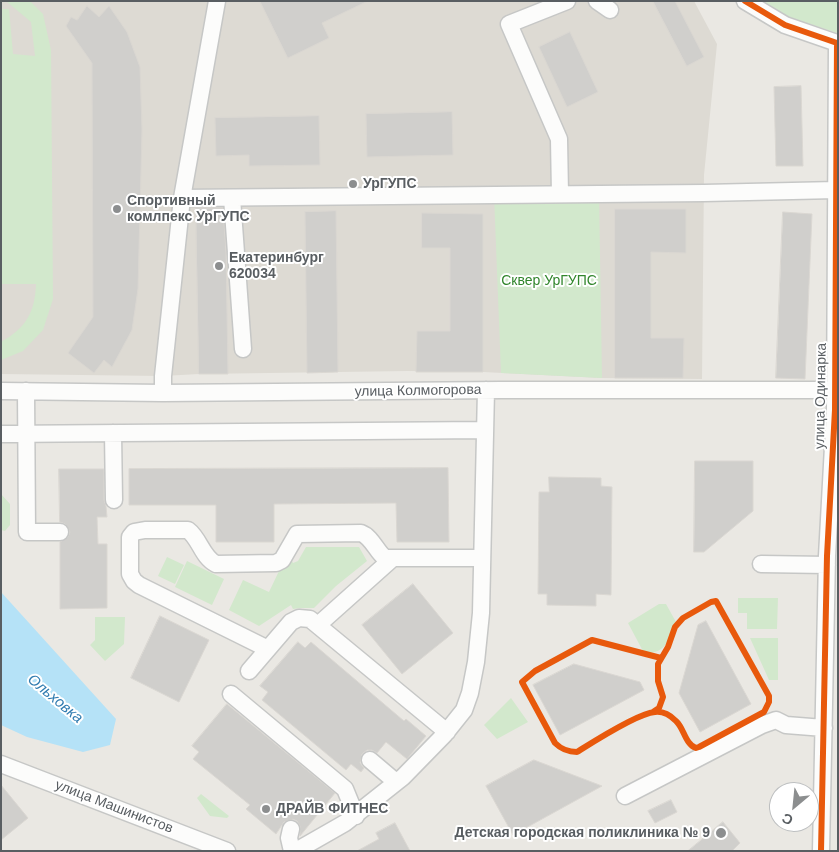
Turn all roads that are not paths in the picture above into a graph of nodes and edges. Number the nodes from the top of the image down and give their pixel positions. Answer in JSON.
{"nodes":[{"id":1,"x":217,"y":1,"type":"edge"},
{"id":2,"x":567,"y":1,"type":"edge"},
{"id":3,"x":745,"y":1,"type":"edge"},
{"id":4,"x":838,"y":43,"type":"edge"},
{"id":5,"x":836,"y":190,"type":"junction"},
{"id":6,"x":560,"y":194,"type":"junction"},
{"id":7,"x":182,"y":198,"type":"junction"},
{"id":8,"x":232,"y":198,"type":"junction"},
{"id":9,"x":837,"y":267,"type":"edge"},
{"id":10,"x":243,"y":349,"type":"dead end"},
{"id":11,"x":486,"y":390,"type":"junction"},
{"id":12,"x":835,"y":390,"type":"junction"},
{"id":13,"x":1,"y":391,"type":"edge"},
{"id":14,"x":26,"y":391,"type":"junction"},
{"id":15,"x":163,"y":393,"type":"junction"},
{"id":16,"x":836,"y":410,"type":"edge"},
{"id":17,"x":485,"y":430,"type":"junction"},
{"id":18,"x":113,"y":433,"type":"junction"},
{"id":19,"x":1,"y":434,"type":"edge"},
{"id":20,"x":26,"y":434,"type":"junction"},
{"id":21,"x":114,"y":500,"type":"dead end"},
{"id":22,"x":60,"y":536,"type":"dead end"},
{"id":23,"x":393,"y":558,"type":"junction"},
{"id":24,"x":482,"y":558,"type":"junction"},
{"id":25,"x":761,"y":564,"type":"dead end"},
{"id":26,"x":826,"y":565,"type":"junction"},
{"id":27,"x":318,"y":625,"type":"junction"},
{"id":28,"x":268,"y":649,"type":"junction"},
{"id":29,"x":249,"y":671,"type":"dead end"},
{"id":30,"x":231,"y":694,"type":"dead end"},
{"id":31,"x":824,"y":728,"type":"junction"},
{"id":32,"x":447,"y":732,"type":"junction"},
{"id":33,"x":368,"y":763,"type":"dead end"},
{"id":34,"x":1,"y":764,"type":"edge"},
{"id":35,"x":393,"y":785,"type":"junction"},
{"id":36,"x":625,"y":796,"type":"dead end"},
{"id":37,"x":356,"y":816,"type":"junction"},
{"id":38,"x":291,"y":829,"type":"dead end"},
{"id":39,"x":227,"y":851,"type":"edge"},
{"id":40,"x":292,"y":851,"type":"edge"},
{"id":41,"x":296,"y":851,"type":"edge"},
{"id":42,"x":821,"y":851,"type":"edge"}],
"edges":[{"from":1,"to":7,"type":"street"},
{"from":2,"to":6,"type":"street"},
{"from":3,"to":4,"type":"street","name":"улица Одинарка"},
{"from":4,"to":5,"type":"street","name":"улица Одинарка"},
{"from":5,"to":6,"type":"street"},
{"from":5,"to":9,"type":"street","name":"улица Одинарка"},
{"from":6,"to":8,"type":"street"},
{"from":7,"to":8,"type":"street"},
{"from":7,"to":15,"type":"street"},
{"from":8,"to":10,"type":"street"},
{"from":9,"to":12,"type":"street","name":"улица Одинарка"},
{"from":11,"to":12,"type":"street","name":"улица Колмогорова"},
{"from":11,"to":15,"type":"street","name":"улица Колмогорова"},
{"from":11,"to":17,"type":"street"},
{"from":12,"to":16,"type":"street","name":"улица Одинарка"},
{"from":13,"to":14,"type":"street","name":"улица Колмогорова"},
{"from":14,"to":15,"type":"street","name":"улица Колмогорова"},
{"from":14,"to":20,"type":"street"},
{"from":16,"to":26,"type":"street","name":"улица Одинарка"},
{"from":17,"to":18,"type":"street"},
{"from":17,"to":24,"type":"street"},
{"from":18,"to":20,"type":"street"},
{"from":18,"to":21,"type":"street"},
{"from":19,"to":20,"type":"street"},
{"from":20,"to":22,"type":"street"},
{"from":23,"to":24,"type":"street"},
{"from":23,"to":27,"type":"street"},
{"from":23,"to":28,"type":"street"},
{"from":24,"to":32,"type":"street"},
{"from":25,"to":26,"type":"street"},
{"from":26,"to":31,"type":"street","name":"улица Одинарка"},
{"from":27,"to":28,"type":"street"},
{"from":27,"to":32,"type":"street"},
{"from":28,"to":29,"type":"street"},
{"from":30,"to":37,"type":"street"},
{"from":31,"to":36,"type":"street"},
{"from":31,"to":42,"type":"street","name":"улица Одинарка"},
{"from":32,"to":35,"type":"street"},
{"from":33,"to":35,"type":"street"},
{"from":34,"to":39,"type":"street","name":"улица Машинистов"},
{"from":35,"to":37,"type":"street"},
{"from":37,"to":41,"type":"street"},
{"from":38,"to":40,"type":"street"}]}
